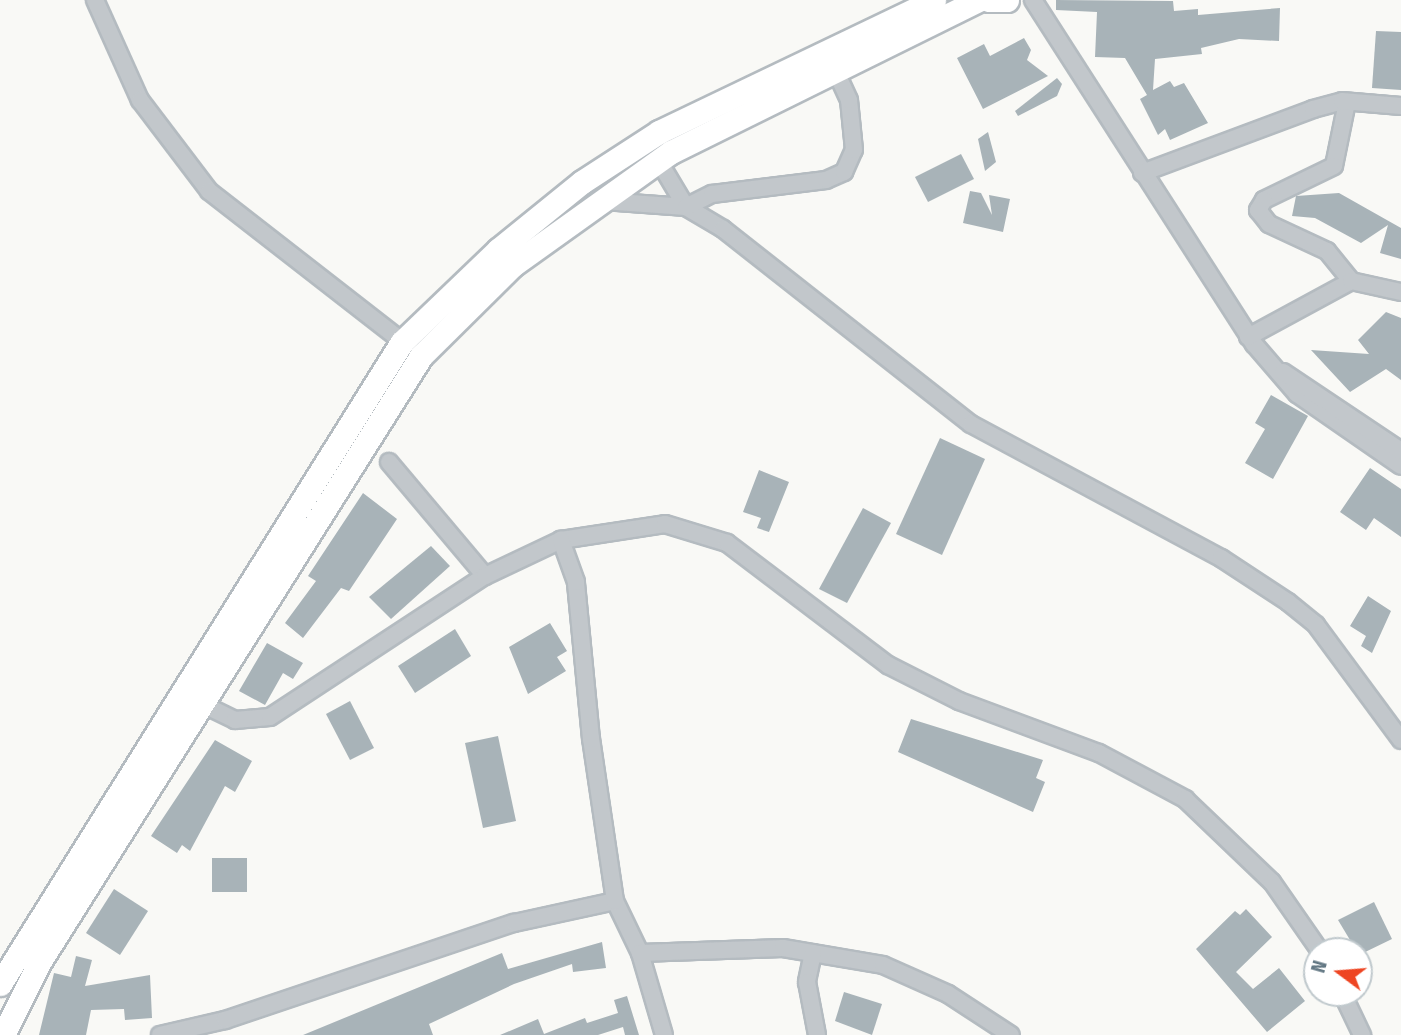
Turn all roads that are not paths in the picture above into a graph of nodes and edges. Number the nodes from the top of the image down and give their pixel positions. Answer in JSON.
{"nodes":[{"id":1,"x":95,"y":0,"type":"edge"},
{"id":2,"x":933,"y":0,"type":"edge"},
{"id":3,"x":979,"y":0,"type":"edge"},
{"id":4,"x":989,"y":0,"type":"edge"},
{"id":5,"x":1007,"y":0,"type":"edge"},
{"id":6,"x":1033,"y":0,"type":"edge"},
{"id":7,"x":830,"y":59,"type":"junction"},
{"id":8,"x":1347,"y":102,"type":"junction"},
{"id":9,"x":1401,"y":106,"type":"edge"},
{"id":10,"x":658,"y":160,"type":"junction"},
{"id":11,"x":1142,"y":173,"type":"junction"},
{"id":12,"x":594,"y":202,"type":"junction"},
{"id":13,"x":686,"y":207,"type":"junction"},
{"id":14,"x":1351,"y":281,"type":"junction"},
{"id":15,"x":1401,"y":292,"type":"edge"},
{"id":16,"x":1248,"y":337,"type":"junction"},
{"id":17,"x":402,"y":342,"type":"junction"},
{"id":18,"x":421,"y":356,"type":"junction"},
{"id":19,"x":1278,"y":369,"type":"junction"},
{"id":20,"x":1401,"y":451,"type":"edge"},
{"id":21,"x":389,"y":461,"type":"dead end"},
{"id":22,"x":1401,"y":466,"type":"edge"},
{"id":23,"x":561,"y":540,"type":"junction"},
{"id":24,"x":485,"y":576,"type":"junction"},
{"id":25,"x":190,"y":698,"type":"junction"},
{"id":26,"x":1401,"y":740,"type":"edge"},
{"id":27,"x":615,"y":901,"type":"junction"},
{"id":28,"x":1310,"y":937,"type":"edge"},
{"id":29,"x":640,"y":953,"type":"junction"},
{"id":30,"x":813,"y":953,"type":"junction"},
{"id":31,"x":0,"y":984,"type":"edge"},
{"id":32,"x":1349,"y":1007,"type":"edge"},
{"id":33,"x":195,"y":1030,"type":"edge"},
{"id":34,"x":3,"y":1035,"type":"edge"},
{"id":35,"x":160,"y":1035,"type":"edge"},
{"id":36,"x":664,"y":1035,"type":"edge"},
{"id":37,"x":817,"y":1035,"type":"edge"},
{"id":38,"x":1011,"y":1035,"type":"edge"},
{"id":39,"x":1362,"y":1035,"type":"edge"}],
"edges":[{"from":1,"to":17,"type":"street"},
{"from":2,"to":7,"type":"main road"},
{"from":3,"to":7,"type":"main road"},
{"from":4,"to":5,"type":"main road"},
{"from":6,"to":11,"type":"street"},
{"from":7,"to":10,"type":"main road"},
{"from":7,"to":13,"type":"street"},
{"from":7,"to":17,"type":"main road"},
{"from":8,"to":9,"type":"street"},
{"from":8,"to":11,"type":"street"},
{"from":8,"to":14,"type":"street"},
{"from":10,"to":12,"type":"main road"},
{"from":10,"to":13,"type":"street"},
{"from":11,"to":16,"type":"street"},
{"from":12,"to":13,"type":"street"},
{"from":12,"to":18,"type":"main road"},
{"from":13,"to":26,"type":"street"},
{"from":14,"to":15,"type":"street"},
{"from":14,"to":16,"type":"street"},
{"from":16,"to":19,"type":"street"},
{"from":17,"to":18,"type":"street"},
{"from":17,"to":25,"type":"main road"},
{"from":18,"to":25,"type":"main road"},
{"from":19,"to":20,"type":"street"},
{"from":19,"to":22,"type":"street"},
{"from":21,"to":24,"type":"street"},
{"from":23,"to":24,"type":"street"},
{"from":23,"to":27,"type":"street"},
{"from":23,"to":28,"type":"street"},
{"from":24,"to":25,"type":"street"},
{"from":25,"to":31,"type":"main road"},
{"from":25,"to":34,"type":"main road"},
{"from":27,"to":29,"type":"street"},
{"from":27,"to":33,"type":"street"},
{"from":29,"to":30,"type":"street"},
{"from":29,"to":36,"type":"street"},
{"from":30,"to":37,"type":"street"},
{"from":30,"to":38,"type":"street"},
{"from":32,"to":39,"type":"street"},
{"from":33,"to":35,"type":"street"}]}
